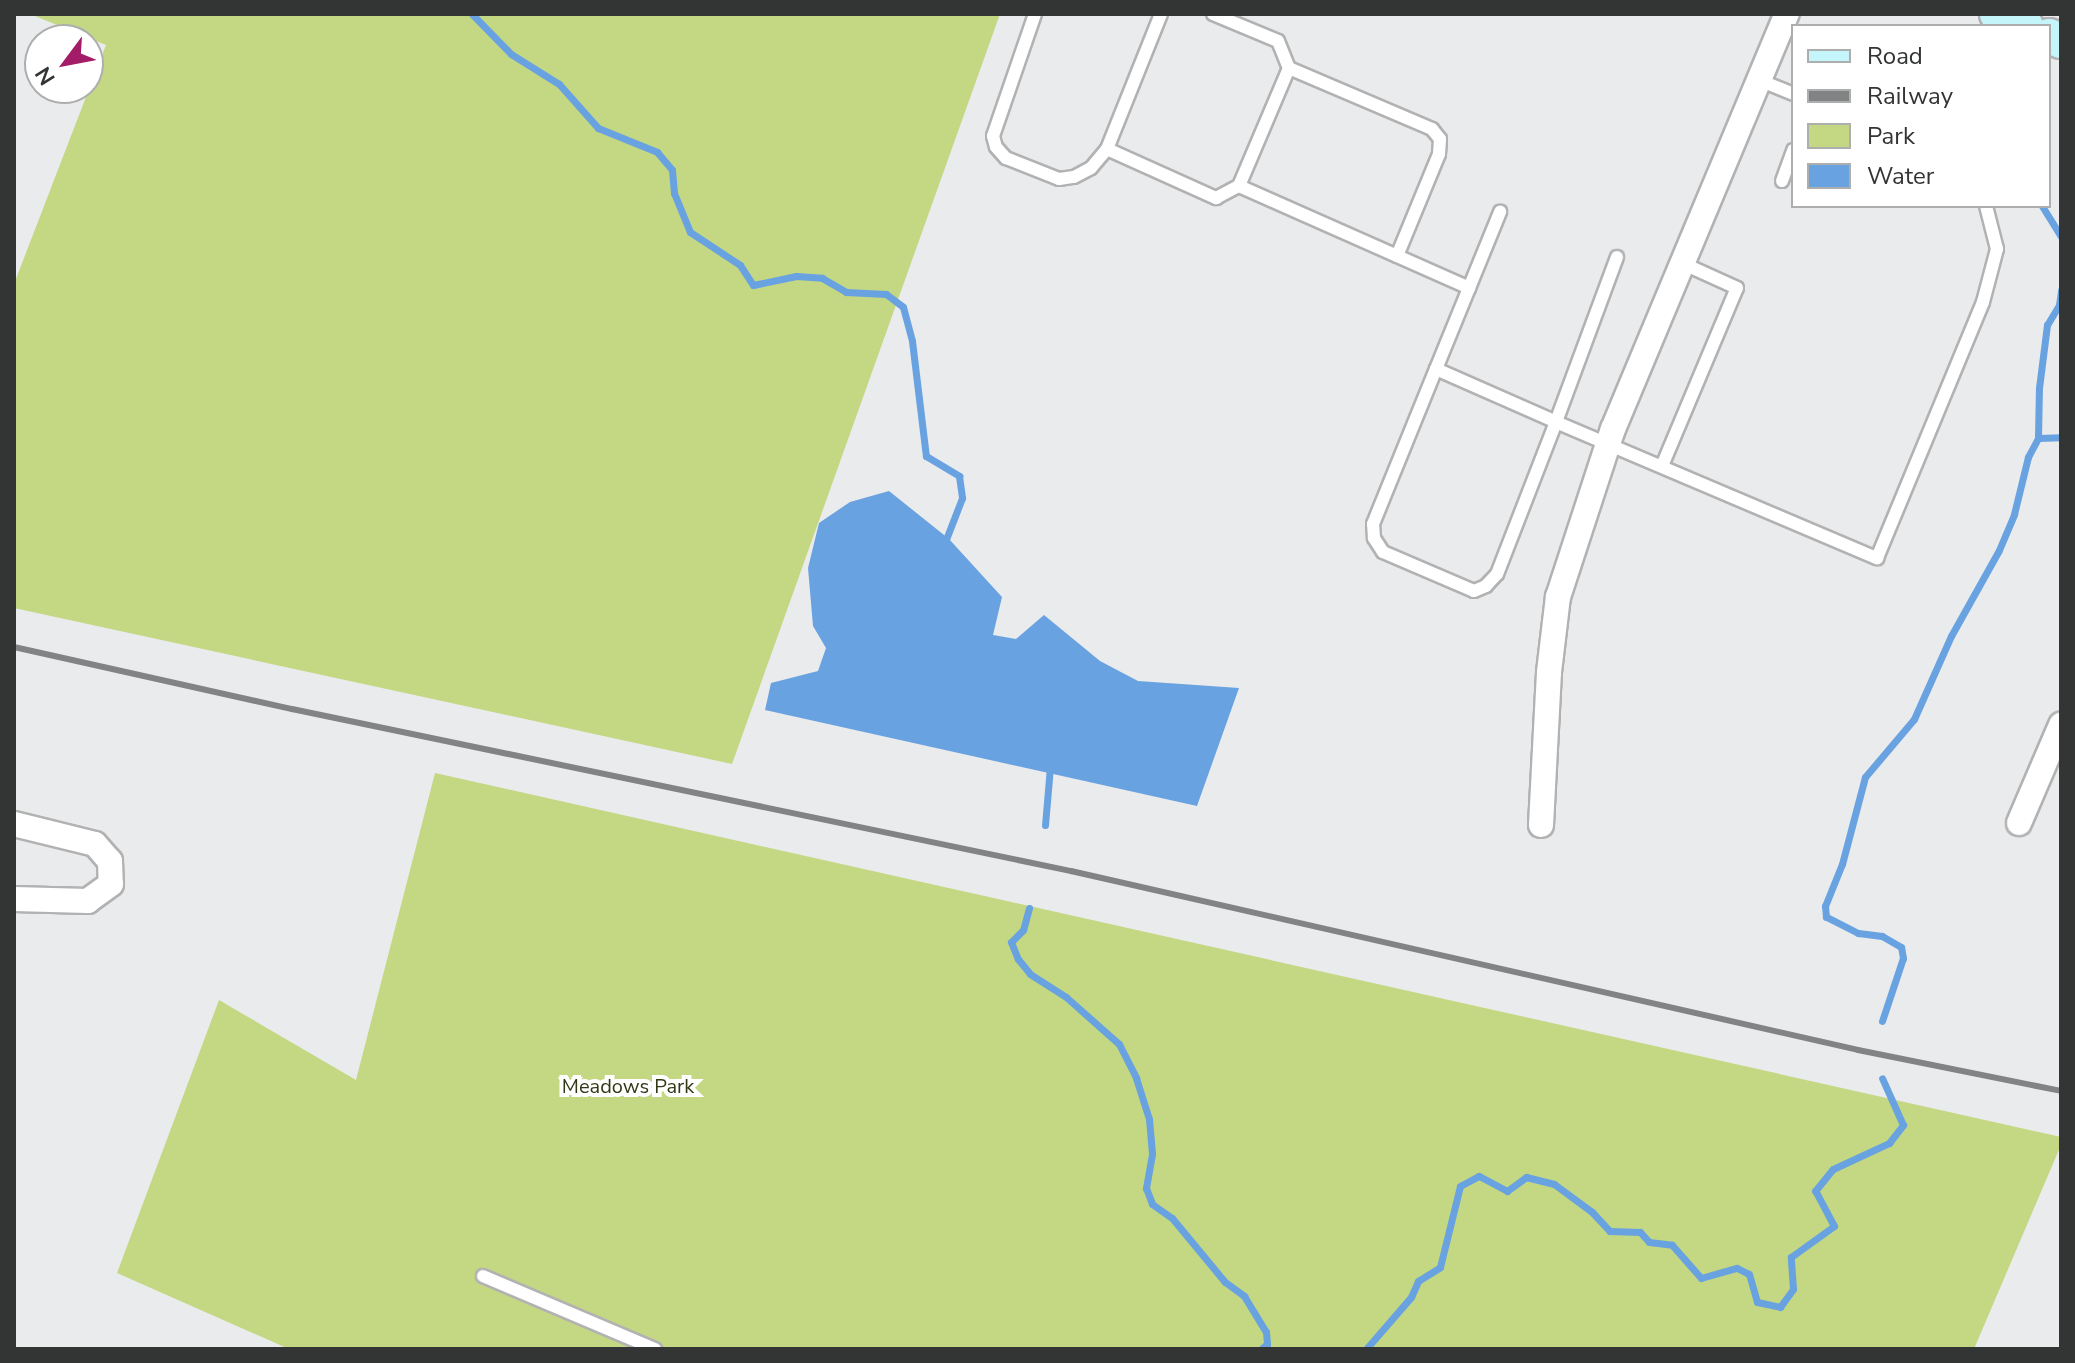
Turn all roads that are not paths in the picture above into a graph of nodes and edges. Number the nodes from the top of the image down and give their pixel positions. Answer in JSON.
{"nodes":[{"id":1,"x":1035,"y":14,"type":"edge"},
{"id":2,"x":1161,"y":14,"type":"edge"},
{"id":3,"x":1213,"y":14,"type":"edge"},
{"id":4,"x":1787,"y":14,"type":"edge"},
{"id":5,"x":1997,"y":14,"type":"edge"},
{"id":6,"x":2021,"y":24,"type":"edge"},
{"id":7,"x":1289,"y":68,"type":"junction"},
{"id":8,"x":1759,"y":80,"type":"junction"},
{"id":9,"x":1791,"y":93,"type":"edge"},
{"id":10,"x":1107,"y":149,"type":"junction"},
{"id":11,"x":1791,"y":156,"type":"edge"},
{"id":12,"x":1782,"y":181,"type":"dead end"},
{"id":13,"x":1239,"y":186,"type":"junction"},
{"id":14,"x":1987,"y":208,"type":"edge"},
{"id":15,"x":1500,"y":212,"type":"dead end"},
{"id":16,"x":1397,"y":256,"type":"junction"},
{"id":17,"x":1617,"y":257,"type":"dead end"},
{"id":18,"x":1682,"y":263,"type":"junction"},
{"id":19,"x":1469,"y":288,"type":"junction"},
{"id":20,"x":1436,"y":369,"type":"junction"},
{"id":21,"x":1556,"y":422,"type":"junction"},
{"id":22,"x":1608,"y":443,"type":"junction"},
{"id":23,"x":1662,"y":466,"type":"junction"},
{"id":24,"x":2061,"y":725,"type":"edge"},
{"id":25,"x":2019,"y":823,"type":"dead end"},
{"id":26,"x":14,"y":824,"type":"edge"},
{"id":27,"x":1541,"y":825,"type":"dead end"},
{"id":28,"x":14,"y":899,"type":"edge"},
{"id":29,"x":483,"y":1276,"type":"dead end"},
{"id":30,"x":655,"y":1349,"type":"edge"}],
"edges":[{"from":1,"to":10,"type":"lane"},
{"from":2,"to":10,"type":"lane"},
{"from":3,"to":7,"type":"lane"},
{"from":4,"to":8,"type":"street"},
{"from":5,"to":6,"type":"main road"},
{"from":7,"to":13,"type":"lane"},
{"from":7,"to":16,"type":"lane"},
{"from":8,"to":9,"type":"lane"},
{"from":8,"to":18,"type":"street"},
{"from":10,"to":13,"type":"lane"},
{"from":11,"to":12,"type":"lane"},
{"from":13,"to":16,"type":"lane"},
{"from":14,"to":23,"type":"lane"},
{"from":15,"to":19,"type":"lane"},
{"from":16,"to":19,"type":"lane"},
{"from":17,"to":21,"type":"lane"},
{"from":18,"to":22,"type":"street"},
{"from":18,"to":23,"type":"lane"},
{"from":19,"to":20,"type":"lane"},
{"from":20,"to":21,"type":"lane"},
{"from":20,"to":21,"type":"lane"},
{"from":21,"to":22,"type":"lane"},
{"from":22,"to":23,"type":"lane"},
{"from":22,"to":27,"type":"street"},
{"from":24,"to":25,"type":"street"},
{"from":26,"to":28,"type":"street"},
{"from":29,"to":30,"type":"lane"}]}
